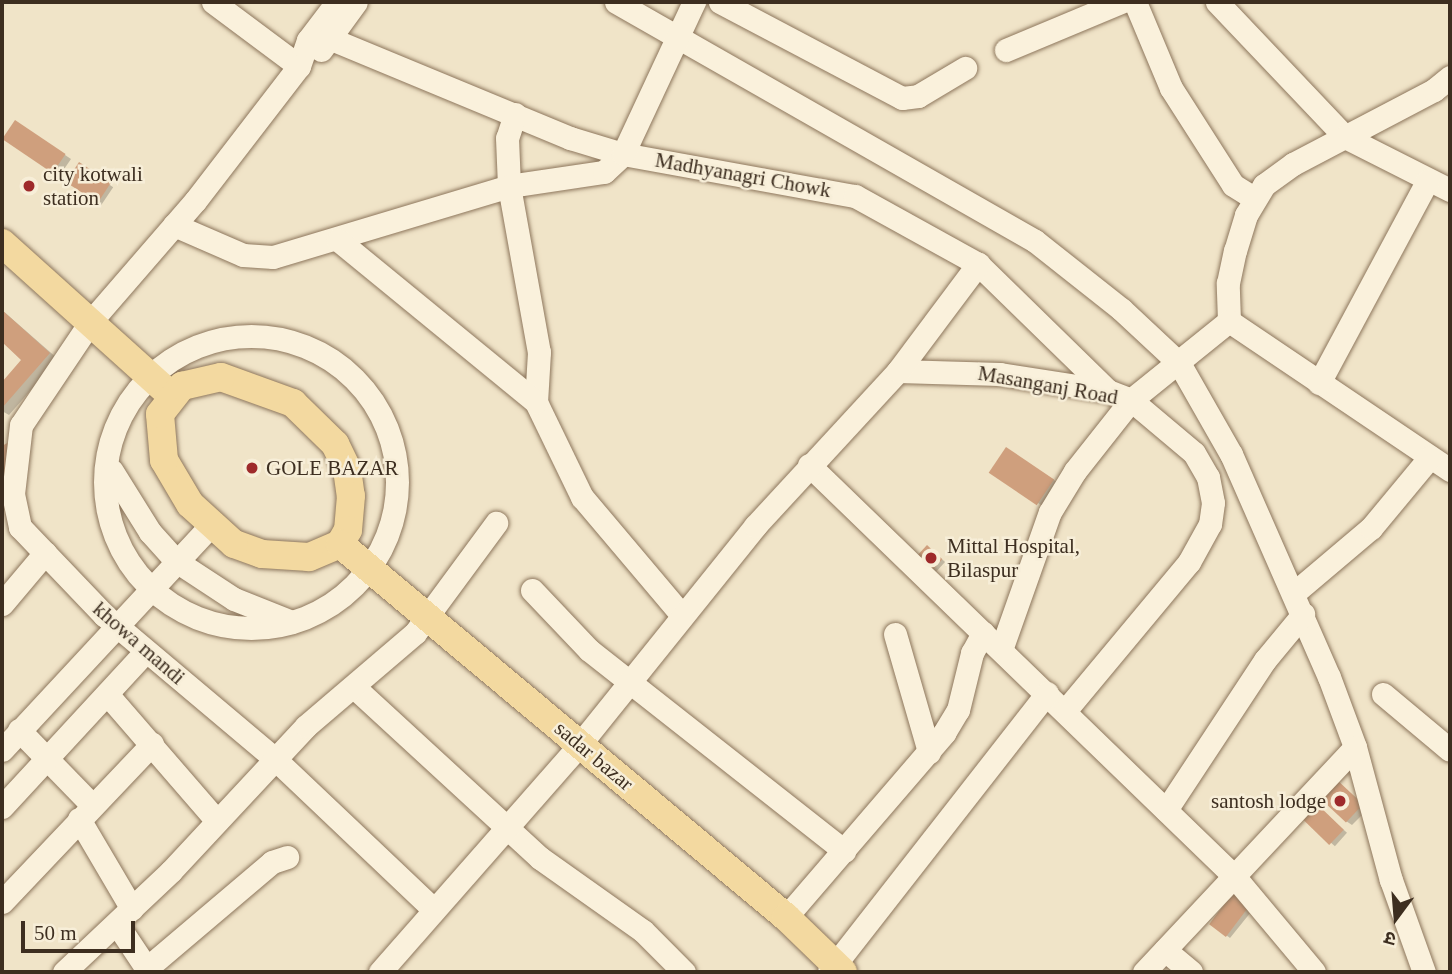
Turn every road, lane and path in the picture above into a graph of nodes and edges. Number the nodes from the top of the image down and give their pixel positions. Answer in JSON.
{"nodes":[{"id":1,"x":213,"y":2,"type":"edge"},
{"id":2,"x":337,"y":2,"type":"edge"},
{"id":3,"x":356,"y":2,"type":"edge"},
{"id":4,"x":617,"y":2,"type":"edge"},
{"id":5,"x":694,"y":2,"type":"edge"},
{"id":6,"x":720,"y":2,"type":"edge"},
{"id":7,"x":1121,"y":2,"type":"edge"},
{"id":8,"x":1135,"y":2,"type":"edge"},
{"id":9,"x":1217,"y":2,"type":"edge"},
{"id":10,"x":674,"y":37,"type":"junction"},
{"id":11,"x":331,"y":39,"type":"junction"},
{"id":12,"x":1006,"y":50,"type":"dead end"},
{"id":13,"x":302,"y":62,"type":"junction"},
{"id":14,"x":964,"y":68,"type":"dead end"},
{"id":15,"x":1450,"y":77,"type":"edge"},
{"id":16,"x":515,"y":114,"type":"junction"},
{"id":17,"x":1345,"y":137,"type":"junction"},
{"id":18,"x":623,"y":154,"type":"junction"},
{"id":19,"x":1428,"y":180,"type":"junction"},
{"id":20,"x":509,"y":186,"type":"junction"},
{"id":21,"x":1450,"y":190,"type":"edge"},
{"id":22,"x":1254,"y":198,"type":"junction"},
{"id":23,"x":174,"y":225,"type":"junction"},
{"id":24,"x":338,"y":240,"type":"junction"},
{"id":25,"x":2,"y":243,"type":"edge"},
{"id":26,"x":978,"y":264,"type":"junction"},
{"id":27,"x":91,"y":321,"type":"junction"},
{"id":28,"x":1230,"y":321,"type":"junction"},
{"id":29,"x":1179,"y":363,"type":"junction"},
{"id":30,"x":898,"y":371,"type":"junction"},
{"id":31,"x":148,"y":374,"type":"junction"},
{"id":32,"x":1319,"y":383,"type":"junction"},
{"id":33,"x":1108,"y":391,"type":"junction"},
{"id":34,"x":171,"y":395,"type":"junction"},
{"id":35,"x":1131,"y":400,"type":"junction"},
{"id":36,"x":536,"y":402,"type":"junction"},
{"id":37,"x":11,"y":429,"type":"edge"},
{"id":38,"x":1430,"y":457,"type":"junction"},
{"id":39,"x":809,"y":465,"type":"junction"},
{"id":40,"x":109,"y":467,"type":"junction"},
{"id":41,"x":1450,"y":470,"type":"edge"},
{"id":42,"x":496,"y":523,"type":"dead end"},
{"id":43,"x":210,"y":526,"type":"junction"},
{"id":44,"x":11,"y":532,"type":"edge"},
{"id":45,"x":341,"y":544,"type":"junction"},
{"id":46,"x":45,"y":554,"type":"junction"},
{"id":47,"x":176,"y":561,"type":"junction"},
{"id":48,"x":369,"y":567,"type":"junction"},
{"id":49,"x":148,"y":590,"type":"junction"},
{"id":50,"x":532,"y":590,"type":"dead end"},
{"id":51,"x":1299,"y":603,"type":"junction"},
{"id":52,"x":2,"y":604,"type":"edge"},
{"id":53,"x":681,"y":614,"type":"junction"},
{"id":54,"x":429,"y":618,"type":"junction"},
{"id":55,"x":292,"y":622,"type":"junction"},
{"id":56,"x":114,"y":624,"type":"junction"},
{"id":57,"x":983,"y":633,"type":"junction"},
{"id":58,"x":895,"y":634,"type":"dead end"},
{"id":59,"x":1001,"y":650,"type":"junction"},
{"id":60,"x":146,"y":651,"type":"junction"},
{"id":61,"x":628,"y":683,"type":"junction"},
{"id":62,"x":354,"y":687,"type":"junction"},
{"id":63,"x":1047,"y":693,"type":"junction"},
{"id":64,"x":107,"y":694,"type":"junction"},
{"id":65,"x":1383,"y":694,"type":"dead end"},
{"id":66,"x":1065,"y":711,"type":"junction"},
{"id":67,"x":19,"y":730,"type":"junction"},
{"id":68,"x":152,"y":744,"type":"junction"},
{"id":69,"x":580,"y":744,"type":"junction"},
{"id":70,"x":1355,"y":747,"type":"junction"},
{"id":71,"x":2,"y":750,"type":"edge"},
{"id":72,"x":1450,"y":750,"type":"edge"},
{"id":73,"x":929,"y":752,"type":"junction"},
{"id":74,"x":48,"y":758,"type":"junction"},
{"id":75,"x":275,"y":759,"type":"junction"},
{"id":76,"x":2,"y":807,"type":"edge"},
{"id":77,"x":1166,"y":810,"type":"junction"},
{"id":78,"x":85,"y":812,"type":"junction"},
{"id":79,"x":217,"y":821,"type":"junction"},
{"id":80,"x":504,"y":826,"type":"junction"},
{"id":81,"x":844,"y":851,"type":"junction"},
{"id":82,"x":287,"y":857,"type":"dead end"},
{"id":83,"x":1233,"y":875,"type":"junction"},
{"id":84,"x":2,"y":902,"type":"edge"},
{"id":85,"x":432,"y":908,"type":"junction"},
{"id":86,"x":125,"y":916,"type":"junction"},
{"id":87,"x":786,"y":918,"type":"junction"},
{"id":88,"x":1165,"y":950,"type":"junction"},
{"id":89,"x":148,"y":970,"type":"edge"},
{"id":90,"x":836,"y":970,"type":"edge"},
{"id":91,"x":64,"y":972,"type":"edge"},
{"id":92,"x":380,"y":972,"type":"edge"},
{"id":93,"x":684,"y":972,"type":"edge"},
{"id":94,"x":1144,"y":972,"type":"edge"},
{"id":95,"x":1191,"y":972,"type":"edge"},
{"id":96,"x":1314,"y":972,"type":"edge"},
{"id":97,"x":1424,"y":972,"type":"edge"}],
"edges":[{"from":1,"to":13,"type":"street"},
{"from":2,"to":13,"type":"street"},
{"from":3,"to":11,"type":"street"},
{"from":4,"to":10,"type":"street"},
{"from":5,"to":10,"type":"street"},
{"from":6,"to":14,"type":"street"},
{"from":7,"to":12,"type":"street"},
{"from":8,"to":22,"type":"street"},
{"from":9,"to":17,"type":"street"},
{"from":10,"to":18,"type":"street"},
{"from":10,"to":29,"type":"street"},
{"from":11,"to":13,"type":"street"},
{"from":11,"to":16,"type":"street","name":"Madhyanagri Chowk"},
{"from":13,"to":23,"type":"street","name":"khowa mandi"},
{"from":15,"to":17,"type":"street"},
{"from":16,"to":18,"type":"street","name":"Madhyanagri Chowk"},
{"from":16,"to":20,"type":"street"},
{"from":17,"to":19,"type":"street"},
{"from":17,"to":22,"type":"street"},
{"from":18,"to":20,"type":"street"},
{"from":18,"to":26,"type":"street","name":"Madhyanagri Chowk"},
{"from":19,"to":21,"type":"street"},
{"from":19,"to":32,"type":"street"},
{"from":20,"to":24,"type":"street"},
{"from":20,"to":36,"type":"street"},
{"from":22,"to":28,"type":"street"},
{"from":23,"to":24,"type":"street"},
{"from":23,"to":27,"type":"street","name":"khowa mandi"},
{"from":24,"to":36,"type":"street"},
{"from":25,"to":27,"type":"main road"},
{"from":26,"to":30,"type":"street"},
{"from":26,"to":33,"type":"street","name":"Madhyanagri Chowk"},
{"from":27,"to":31,"type":"main road"},
{"from":27,"to":37,"type":"street","name":"khowa mandi"},
{"from":28,"to":29,"type":"street","name":"Masanganj Road"},
{"from":28,"to":32,"type":"street"},
{"from":29,"to":35,"type":"street","name":"Masanganj Road"},
{"from":29,"to":51,"type":"street"},
{"from":30,"to":33,"type":"street","name":"Masanganj Road"},
{"from":30,"to":39,"type":"street"},
{"from":31,"to":34,"type":"main road"},
{"from":31,"to":40,"type":"street"},
{"from":31,"to":48,"type":"street"},
{"from":32,"to":38,"type":"street"},
{"from":33,"to":35,"type":"street","name":"Masanganj Road"},
{"from":34,"to":43,"type":"main road"},
{"from":34,"to":45,"type":"main road"},
{"from":35,"to":59,"type":"street"},
{"from":35,"to":66,"type":"street"},
{"from":36,"to":53,"type":"street"},
{"from":37,"to":44,"type":"street","name":"khowa mandi"},
{"from":38,"to":41,"type":"street"},
{"from":38,"to":51,"type":"street"},
{"from":39,"to":53,"type":"street"},
{"from":39,"to":57,"type":"street"},
{"from":40,"to":47,"type":"street"},
{"from":40,"to":49,"type":"street"},
{"from":42,"to":54,"type":"street"},
{"from":43,"to":45,"type":"main road"},
{"from":43,"to":47,"type":"street"},
{"from":44,"to":46,"type":"street","name":"khowa mandi"},
{"from":45,"to":48,"type":"main road","name":"sadar bazar"},
{"from":46,"to":52,"type":"street"},
{"from":46,"to":56,"type":"street","name":"khowa mandi"},
{"from":47,"to":49,"type":"street"},
{"from":47,"to":55,"type":"street"},
{"from":48,"to":54,"type":"main road","name":"sadar bazar"},
{"from":48,"to":55,"type":"street"},
{"from":49,"to":55,"type":"street"},
{"from":49,"to":56,"type":"street"},
{"from":50,"to":61,"type":"street"},
{"from":51,"to":70,"type":"street"},
{"from":51,"to":77,"type":"street"},
{"from":53,"to":61,"type":"street"},
{"from":54,"to":62,"type":"street"},
{"from":54,"to":69,"type":"main road","name":"sadar bazar"},
{"from":56,"to":60,"type":"street","name":"khowa mandi"},
{"from":56,"to":67,"type":"street"},
{"from":57,"to":59,"type":"street"},
{"from":57,"to":73,"type":"street"},
{"from":58,"to":73,"type":"street"},
{"from":59,"to":63,"type":"street"},
{"from":60,"to":64,"type":"street"},
{"from":60,"to":75,"type":"street","name":"khowa mandi"},
{"from":61,"to":69,"type":"street"},
{"from":61,"to":81,"type":"street"},
{"from":62,"to":75,"type":"street"},
{"from":62,"to":80,"type":"street"},
{"from":63,"to":66,"type":"street"},
{"from":63,"to":90,"type":"street"},
{"from":64,"to":68,"type":"street"},
{"from":64,"to":74,"type":"street"},
{"from":65,"to":72,"type":"street"},
{"from":66,"to":77,"type":"street"},
{"from":67,"to":71,"type":"street"},
{"from":67,"to":74,"type":"street"},
{"from":68,"to":78,"type":"street"},
{"from":68,"to":79,"type":"street"},
{"from":69,"to":80,"type":"street"},
{"from":69,"to":87,"type":"main road","name":"sadar bazar"},
{"from":70,"to":83,"type":"street"},
{"from":70,"to":97,"type":"street"},
{"from":73,"to":81,"type":"street"},
{"from":74,"to":76,"type":"street"},
{"from":74,"to":78,"type":"street"},
{"from":75,"to":79,"type":"street"},
{"from":75,"to":85,"type":"street","name":"khowa mandi"},
{"from":77,"to":83,"type":"street"},
{"from":78,"to":84,"type":"street"},
{"from":78,"to":86,"type":"street"},
{"from":79,"to":86,"type":"street"},
{"from":80,"to":85,"type":"street"},
{"from":80,"to":93,"type":"street"},
{"from":81,"to":87,"type":"street"},
{"from":82,"to":89,"type":"street"},
{"from":83,"to":88,"type":"street"},
{"from":83,"to":96,"type":"street"},
{"from":85,"to":92,"type":"street"},
{"from":86,"to":89,"type":"street"},
{"from":86,"to":91,"type":"street"},
{"from":87,"to":90,"type":"main road","name":"sadar bazar"},
{"from":88,"to":94,"type":"street"},
{"from":88,"to":95,"type":"street"}]}
